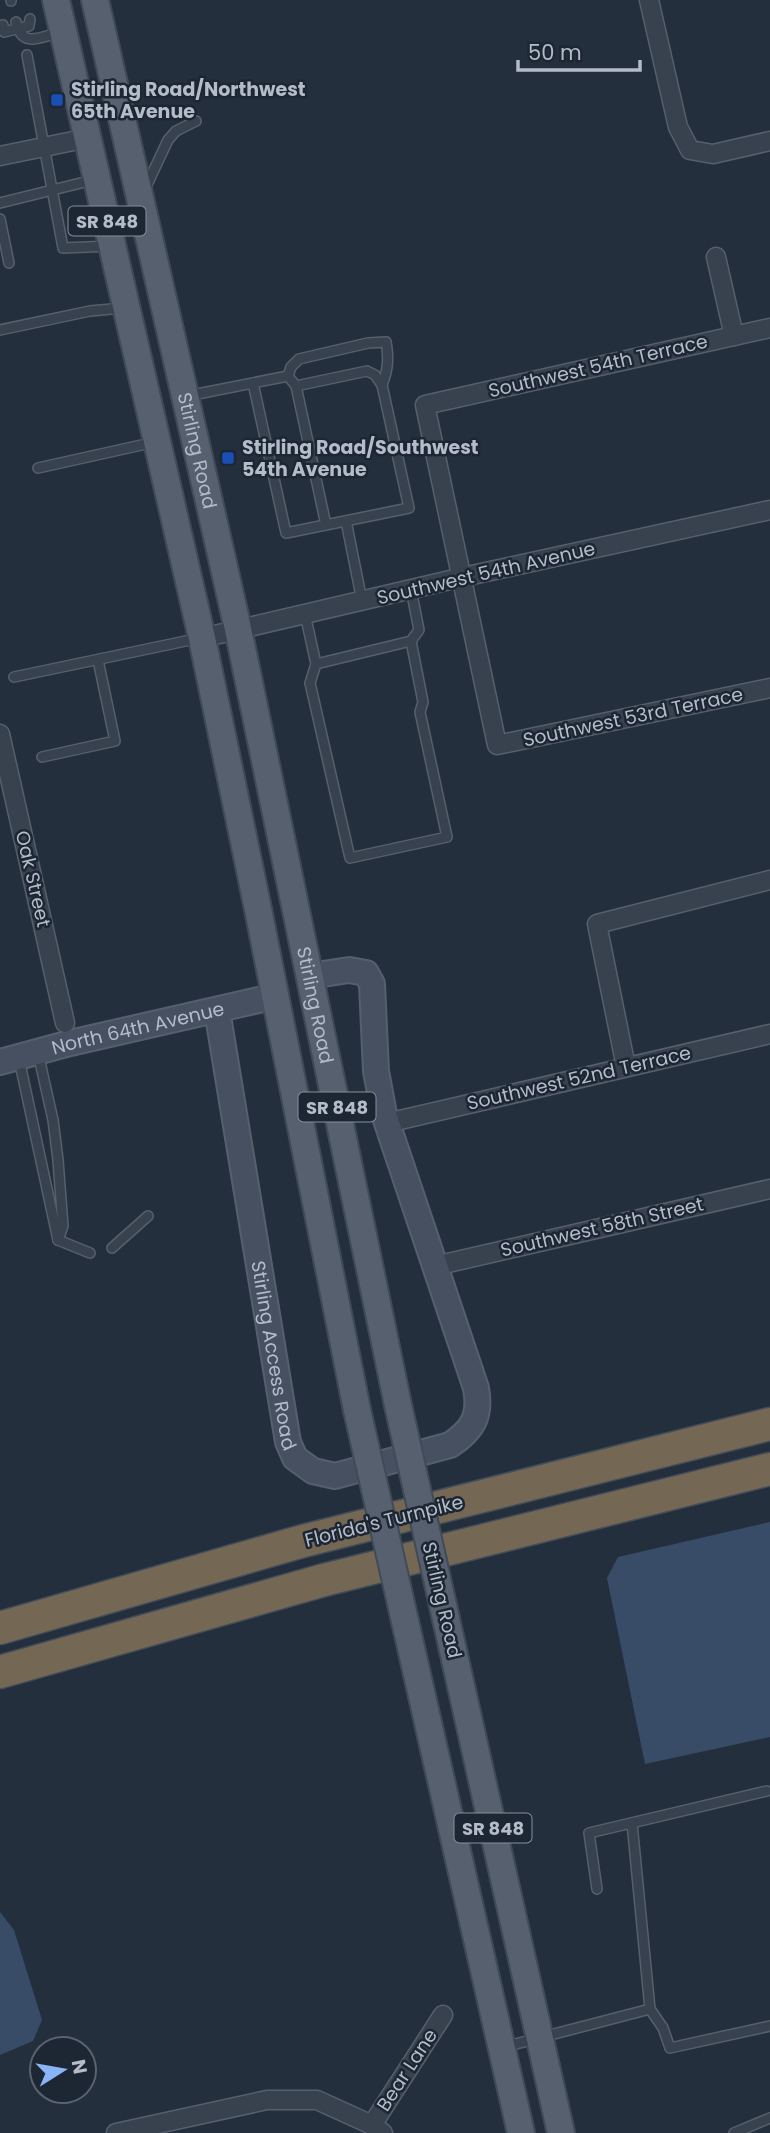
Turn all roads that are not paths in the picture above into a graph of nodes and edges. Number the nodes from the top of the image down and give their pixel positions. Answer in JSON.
{"nodes":[{"id":1,"x":56,"y":0,"type":"edge"},
{"id":2,"x":95,"y":0,"type":"edge"},
{"id":3,"x":649,"y":0,"type":"edge"},
{"id":4,"x":30,"y":19,"type":"dead end"},
{"id":5,"x":3,"y":25,"type":"dead end"},
{"id":6,"x":17,"y":26,"type":"junction"},
{"id":7,"x":63,"y":31,"type":"junction"},
{"id":8,"x":27,"y":55,"type":"dead end"},
{"id":9,"x":196,"y":121,"type":"dead end"},
{"id":10,"x":88,"y":138,"type":"junction"},
{"id":11,"x":770,"y":141,"type":"edge"},
{"id":12,"x":45,"y":147,"type":"junction"},
{"id":13,"x":0,"y":156,"type":"edge"},
{"id":14,"x":97,"y":179,"type":"junction"},
{"id":15,"x":52,"y":191,"type":"junction"},
{"id":16,"x":140,"y":200,"type":"junction"},
{"id":17,"x":0,"y":203,"type":"edge"},
{"id":18,"x":0,"y":219,"type":"edge"},
{"id":19,"x":112,"y":246,"type":"junction"},
{"id":20,"x":716,"y":257,"type":"dead end"},
{"id":21,"x":9,"y":263,"type":"dead end"},
{"id":22,"x":126,"y":307,"type":"junction"},
{"id":23,"x":770,"y":328,"type":"edge"},
{"id":24,"x":0,"y":330,"type":"edge"},
{"id":25,"x":734,"y":336,"type":"junction"},
{"id":26,"x":288,"y":376,"type":"junction"},
{"id":27,"x":253,"y":383,"type":"junction"},
{"id":28,"x":382,"y":385,"type":"junction"},
{"id":29,"x":296,"y":386,"type":"junction"},
{"id":30,"x":185,"y":397,"type":"junction"},
{"id":31,"x":157,"y":441,"type":"junction"},
{"id":32,"x":37,"y":468,"type":"dead end"},
{"id":33,"x":770,"y":510,"type":"edge"},
{"id":34,"x":346,"y":521,"type":"junction"},
{"id":35,"x":326,"y":525,"type":"junction"},
{"id":36,"x":463,"y":577,"type":"junction"},
{"id":37,"x":411,"y":589,"type":"junction"},
{"id":38,"x":362,"y":601,"type":"junction"},
{"id":39,"x":306,"y":614,"type":"junction"},
{"id":40,"x":238,"y":629,"type":"junction"},
{"id":41,"x":202,"y":638,"type":"junction"},
{"id":42,"x":411,"y":640,"type":"junction"},
{"id":43,"x":99,"y":660,"type":"junction"},
{"id":44,"x":316,"y":664,"type":"junction"},
{"id":45,"x":14,"y":677,"type":"dead end"},
{"id":46,"x":770,"y":688,"type":"edge"},
{"id":47,"x":0,"y":734,"type":"edge"},
{"id":48,"x":41,"y":757,"type":"dead end"},
{"id":49,"x":770,"y":880,"type":"edge"},
{"id":50,"x":310,"y":976,"type":"junction"},
{"id":51,"x":276,"y":996,"type":"junction"},
{"id":52,"x":217,"y":1010,"type":"junction"},
{"id":53,"x":65,"y":1023,"type":"dead end"},
{"id":54,"x":770,"y":1034,"type":"edge"},
{"id":55,"x":19,"y":1057,"type":"edge"},
{"id":56,"x":626,"y":1068,"type":"junction"},
{"id":57,"x":52,"y":1120,"type":"junction"},
{"id":58,"x":387,"y":1123,"type":"junction"},
{"id":59,"x":33,"y":1124,"type":"junction"},
{"id":60,"x":770,"y":1189,"type":"edge"},
{"id":61,"x":148,"y":1216,"type":"dead end"},
{"id":62,"x":58,"y":1240,"type":"junction"},
{"id":63,"x":112,"y":1248,"type":"dead end"},
{"id":64,"x":90,"y":1253,"type":"dead end"},
{"id":65,"x":435,"y":1266,"type":"junction"},
{"id":66,"x":770,"y":1424,"type":"edge"},
{"id":67,"x":770,"y":1469,"type":"edge"},
{"id":68,"x":0,"y":1628,"type":"edge"},
{"id":69,"x":0,"y":1672,"type":"edge"},
{"id":70,"x":767,"y":1791,"type":"dead end"},
{"id":71,"x":632,"y":1823,"type":"junction"},
{"id":72,"x":597,"y":1889,"type":"dead end"},
{"id":73,"x":650,"y":2009,"type":"junction"},
{"id":74,"x":443,"y":2015,"type":"dead end"},
{"id":75,"x":770,"y":2026,"type":"edge"},
{"id":76,"x":539,"y":2038,"type":"junction"},
{"id":77,"x":502,"y":2048,"type":"junction"},
{"id":78,"x":769,"y":2119,"type":"edge"},
{"id":79,"x":377,"y":2129,"type":"edge"},
{"id":80,"x":116,"y":2133,"type":"edge"},
{"id":81,"x":521,"y":2133,"type":"edge"},
{"id":82,"x":561,"y":2133,"type":"edge"},
{"id":83,"x":734,"y":2133,"type":"edge"}],
"edges":[{"from":1,"to":7,"type":"main road","name":"Stirling Road","number":"SR 848"},
{"from":2,"to":16,"type":"main road","name":"Stirling Road","number":"SR 848"},
{"from":3,"to":11,"type":"street"},
{"from":4,"to":6,"type":"lane"},
{"from":5,"to":6,"type":"lane"},
{"from":6,"to":7,"type":"lane"},
{"from":7,"to":10,"type":"main road","name":"Stirling Road","number":"SR 848"},
{"from":8,"to":12,"type":"lane"},
{"from":9,"to":16,"type":"lane"},
{"from":10,"to":12,"type":"street"},
{"from":10,"to":14,"type":"main road","name":"Stirling Road","number":"SR 848"},
{"from":12,"to":13,"type":"street"},
{"from":12,"to":15,"type":"lane"},
{"from":14,"to":15,"type":"lane"},
{"from":14,"to":19,"type":"main road","name":"Stirling Road","number":"SR 848"},
{"from":15,"to":17,"type":"lane"},
{"from":15,"to":19,"type":"lane"},
{"from":16,"to":30,"type":"main road","name":"Stirling Road","number":"SR 848"},
{"from":18,"to":21,"type":"lane"},
{"from":19,"to":22,"type":"main road","name":"Stirling Road","number":"SR 848"},
{"from":20,"to":25,"type":"street"},
{"from":22,"to":24,"type":"lane"},
{"from":22,"to":31,"type":"main road","name":"Stirling Road","number":"SR 848"},
{"from":23,"to":25,"type":"street","name":"Southwest 54th Terrace"},
{"from":25,"to":36,"type":"street","name":"Southwest 54th Terrace"},
{"from":26,"to":27,"type":"lane"},
{"from":26,"to":28,"type":"lane"},
{"from":26,"to":29,"type":"lane"},
{"from":27,"to":30,"type":"lane"},
{"from":27,"to":35,"type":"lane"},
{"from":28,"to":29,"type":"lane"},
{"from":28,"to":34,"type":"lane"},
{"from":29,"to":35,"type":"lane"},
{"from":30,"to":40,"type":"main road","name":"Stirling Road","number":"SR 848"},
{"from":31,"to":32,"type":"lane"},
{"from":31,"to":41,"type":"main road","name":"Stirling Road","number":"SR 848"},
{"from":33,"to":36,"type":"street","name":"Southwest 54th Avenue"},
{"from":34,"to":35,"type":"lane"},
{"from":34,"to":38,"type":"lane"},
{"from":36,"to":37,"type":"street","name":"Southwest 54th Avenue"},
{"from":36,"to":46,"type":"street","name":"Southwest 53rd Terrace"},
{"from":37,"to":38,"type":"street","name":"Southwest 54th Avenue"},
{"from":37,"to":42,"type":"lane"},
{"from":38,"to":39,"type":"street","name":"Southwest 54th Avenue"},
{"from":39,"to":40,"type":"street","name":"Southwest 54th Avenue"},
{"from":39,"to":44,"type":"lane"},
{"from":40,"to":41,"type":"street","name":"Southwest 54th Avenue"},
{"from":40,"to":50,"type":"main road","name":"Stirling Road","number":"SR 848"},
{"from":41,"to":43,"type":"lane"},
{"from":41,"to":51,"type":"main road","name":"Stirling Road","number":"SR 848"},
{"from":42,"to":44,"type":"lane"},
{"from":42,"to":44,"type":"lane"},
{"from":43,"to":45,"type":"lane"},
{"from":43,"to":48,"type":"lane"},
{"from":47,"to":53,"type":"street","name":"Oak Street"},
{"from":49,"to":56,"type":"street"},
{"from":50,"to":58,"type":"street","name":"Stirling Access Road"},
{"from":50,"to":76,"type":"main road","name":"Stirling Road","number":"SR 848","bridge":true},
{"from":51,"to":52,"type":"street","name":"North 64th Avenue"},
{"from":51,"to":77,"type":"main road","name":"Stirling Road","number":"SR 848","bridge":true},
{"from":52,"to":55,"type":"street","name":"North 64th Avenue"},
{"from":52,"to":65,"type":"street","name":"Stirling Access Road"},
{"from":54,"to":56,"type":"street","name":"Southwest 52nd Terrace"},
{"from":55,"to":57,"type":"lane"},
{"from":55,"to":59,"type":"lane"},
{"from":56,"to":58,"type":"street","name":"Southwest 52nd Terrace"},
{"from":57,"to":59,"type":"lane"},
{"from":57,"to":62,"type":"lane"},
{"from":58,"to":65,"type":"street","name":"Stirling Access Road"},
{"from":59,"to":62,"type":"lane"},
{"from":60,"to":65,"type":"street","name":"Southwest 58th Street"},
{"from":61,"to":63,"type":"lane"},
{"from":62,"to":64,"type":"lane"},
{"from":66,"to":68,"type":"highway","name":"Florida's Turnpike"},
{"from":67,"to":69,"type":"highway"},
{"from":70,"to":71,"type":"lane"},
{"from":71,"to":72,"type":"lane"},
{"from":71,"to":73,"type":"lane"},
{"from":73,"to":75,"type":"lane"},
{"from":73,"to":76,"type":"lane"},
{"from":74,"to":79,"type":"street","name":"Bear Lane"},
{"from":76,"to":77,"type":"lane"},
{"from":76,"to":82,"type":"main road","name":"Stirling Road","number":"SR 848"},
{"from":77,"to":81,"type":"main road","name":"Stirling Road","number":"SR 848"},
{"from":78,"to":83,"type":"lane"},
{"from":79,"to":80,"type":"street"}]}
